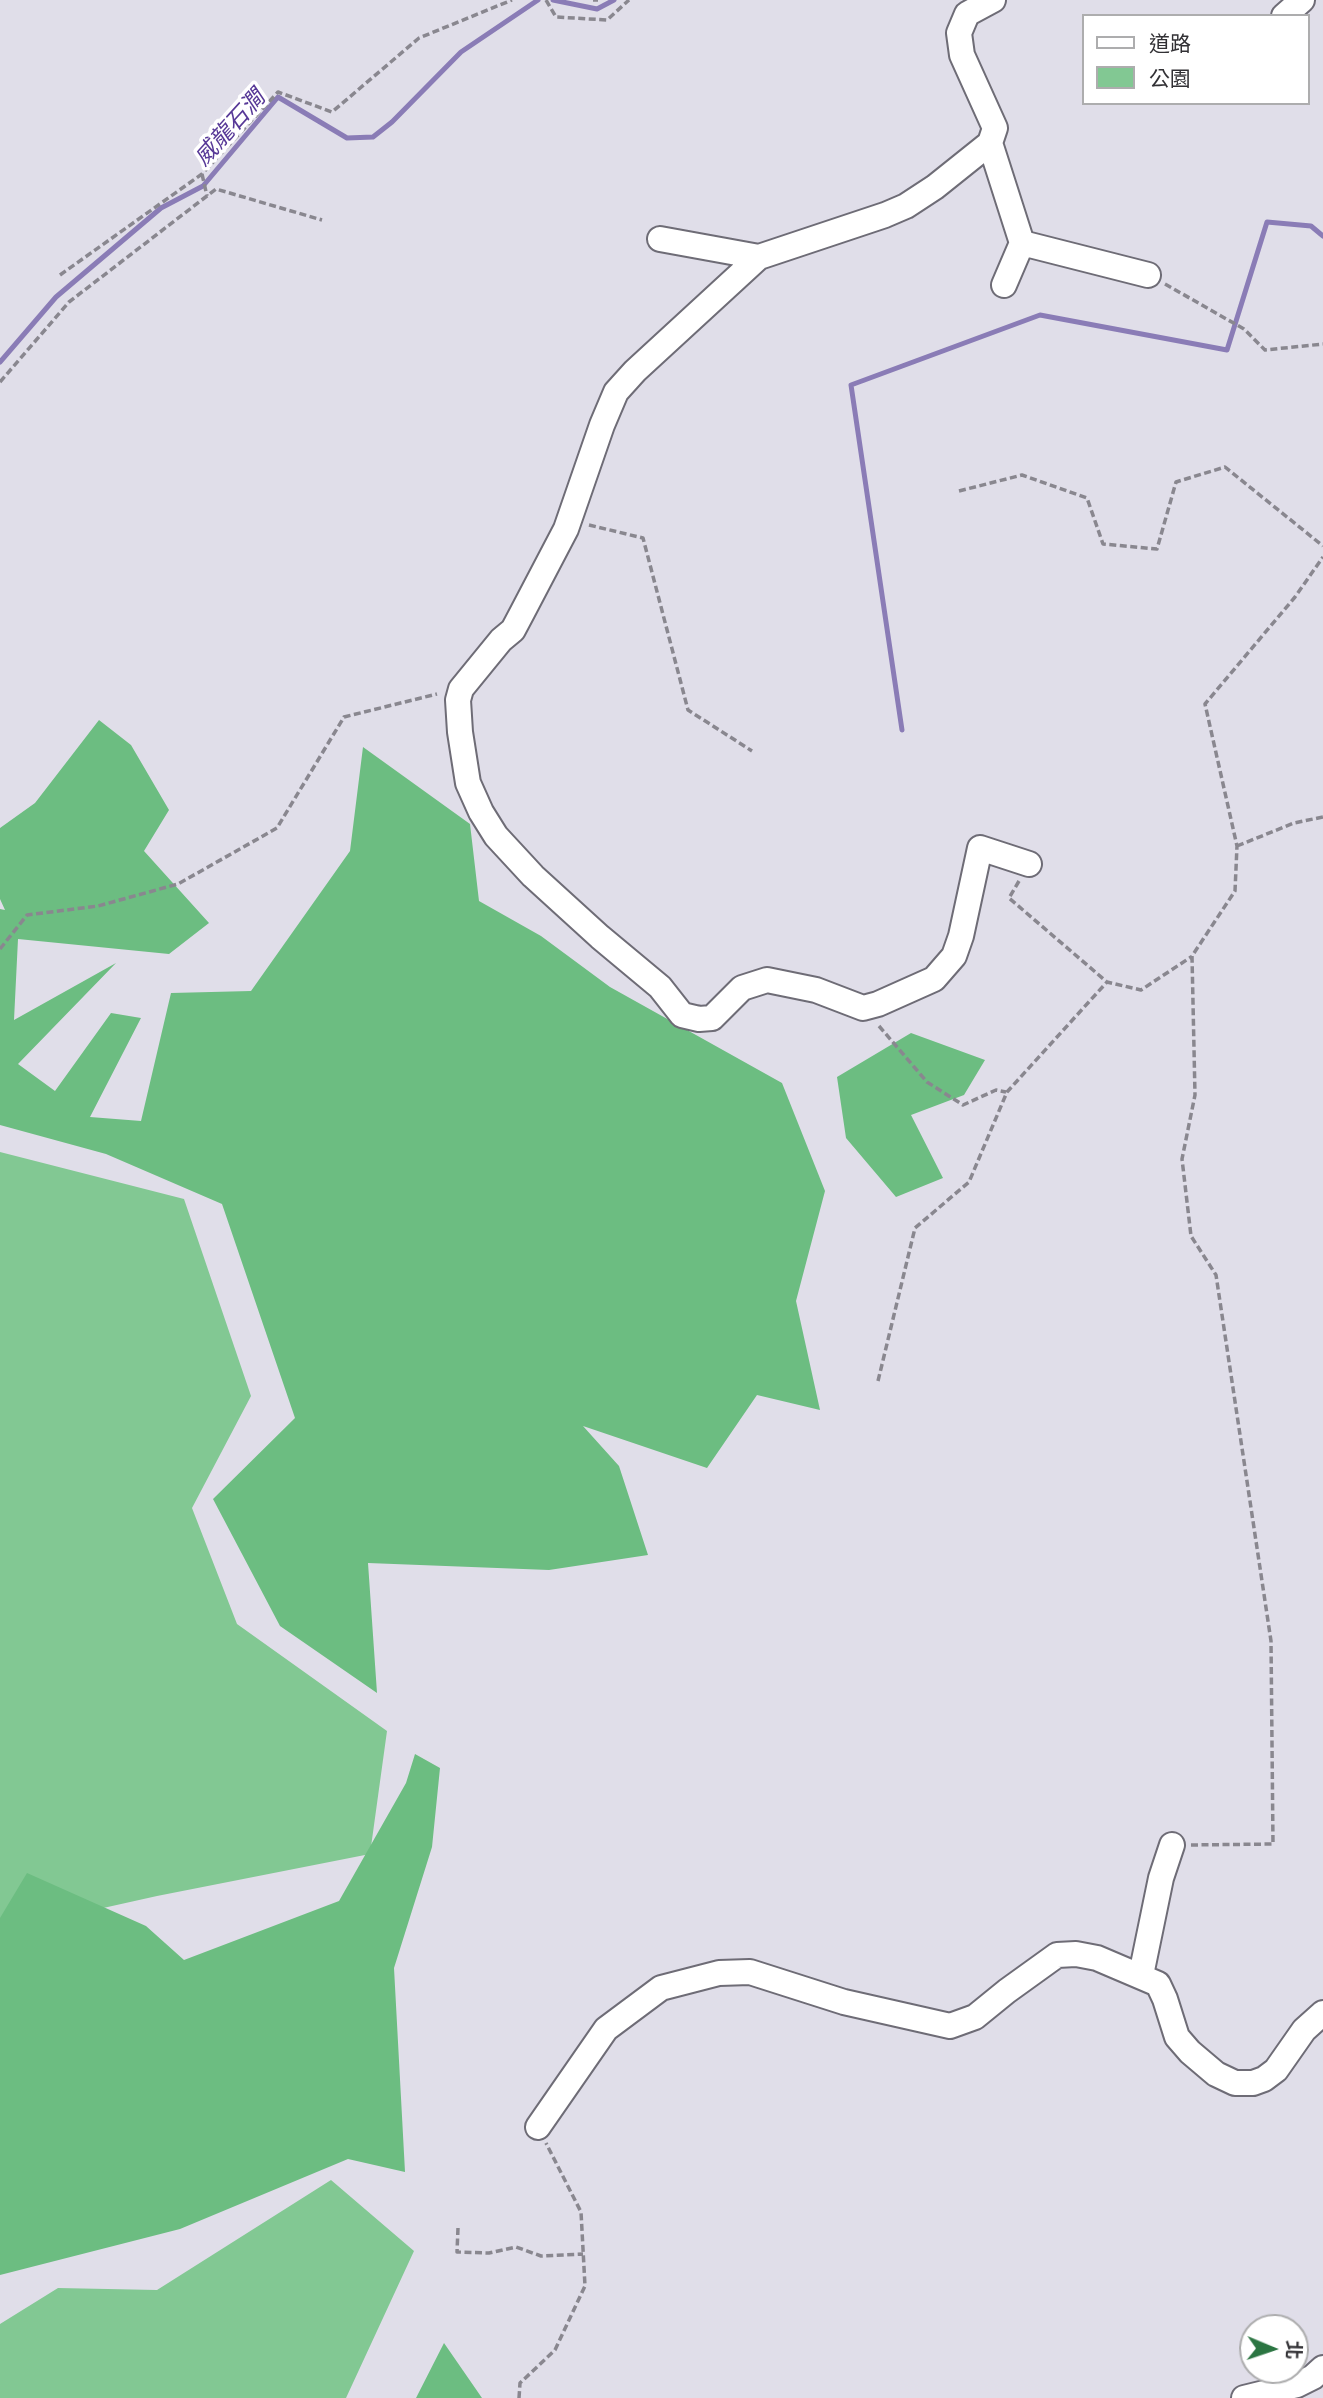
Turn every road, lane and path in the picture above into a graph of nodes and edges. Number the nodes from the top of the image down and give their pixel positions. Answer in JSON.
{"nodes":[{"id":1,"x":512,"y":0,"type":"edge"},
{"id":2,"x":546,"y":0,"type":"edge"},
{"id":3,"x":629,"y":0,"type":"edge"},
{"id":4,"x":993,"y":0,"type":"edge"},
{"id":5,"x":1302,"y":0,"type":"edge"},
{"id":6,"x":961,"y":7,"type":"edge"},
{"id":7,"x":1286,"y":14,"type":"edge"},
{"id":8,"x":990,"y":143,"type":"junction"},
{"id":9,"x":202,"y":174,"type":"junction"},
{"id":10,"x":207,"y":196,"type":"junction"},
{"id":11,"x":322,"y":220,"type":"dead end"},
{"id":12,"x":660,"y":239,"type":"dead end"},
{"id":13,"x":1022,"y":243,"type":"junction"},
{"id":14,"x":759,"y":257,"type":"junction"},
{"id":15,"x":60,"y":275,"type":"dead end"},
{"id":16,"x":1148,"y":275,"type":"joint"},
{"id":17,"x":1004,"y":285,"type":"dead end"},
{"id":18,"x":1323,"y":344,"type":"edge"},
{"id":19,"x":0,"y":382,"type":"edge"},
{"id":20,"x":960,"y":491,"type":"dead end"},
{"id":21,"x":569,"y":520,"type":"junction"},
{"id":22,"x":1323,"y":546,"type":"edge"},
{"id":23,"x":1323,"y":557,"type":"edge"},
{"id":24,"x":461,"y":689,"type":"junction"},
{"id":25,"x":752,"y":751,"type":"dead end"},
{"id":26,"x":1323,"y":817,"type":"edge"},
{"id":27,"x":1237,"y":846,"type":"junction"},
{"id":28,"x":1029,"y":864,"type":"joint"},
{"id":29,"x":0,"y":949,"type":"edge"},
{"id":30,"x":1192,"y":956,"type":"junction"},
{"id":31,"x":1107,"y":982,"type":"junction"},
{"id":32,"x":863,"y":1009,"type":"junction"},
{"id":33,"x":1007,"y":1092,"type":"junction"},
{"id":34,"x":878,"y":1381,"type":"dead end"},
{"id":35,"x":1172,"y":1845,"type":"joint"},
{"id":36,"x":1141,"y":1975,"type":"junction"},
{"id":37,"x":1323,"y":2013,"type":"edge"},
{"id":38,"x":538,"y":2127,"type":"joint"},
{"id":39,"x":458,"y":2228,"type":"dead end"},
{"id":40,"x":583,"y":2253,"type":"junction"},
{"id":41,"x":1323,"y":2368,"type":"edge"},
{"id":42,"x":519,"y":2398,"type":"edge"},
{"id":43,"x":1244,"y":2398,"type":"edge"}],
"edges":[{"from":1,"to":9,"type":"path"},
{"from":2,"to":3,"type":"path"},
{"from":4,"to":6,"type":"street"},
{"from":5,"to":7,"type":"street"},
{"from":6,"to":8,"type":"street"},
{"from":8,"to":13,"type":"street"},
{"from":8,"to":14,"type":"street"},
{"from":9,"to":10,"type":"path"},
{"from":9,"to":15,"type":"path"},
{"from":10,"to":11,"type":"path"},
{"from":10,"to":19,"type":"path"},
{"from":12,"to":14,"type":"street"},
{"from":13,"to":16,"type":"street"},
{"from":13,"to":17,"type":"street"},
{"from":14,"to":21,"type":"street"},
{"from":16,"to":18,"type":"path"},
{"from":20,"to":22,"type":"path"},
{"from":21,"to":24,"type":"street"},
{"from":21,"to":25,"type":"path"},
{"from":23,"to":27,"type":"path"},
{"from":24,"to":29,"type":"path"},
{"from":24,"to":32,"type":"street"},
{"from":26,"to":27,"type":"path"},
{"from":27,"to":30,"type":"path"},
{"from":28,"to":31,"type":"path"},
{"from":28,"to":32,"type":"street"},
{"from":30,"to":31,"type":"path"},
{"from":30,"to":35,"type":"path"},
{"from":31,"to":33,"type":"path"},
{"from":32,"to":33,"type":"path"},
{"from":33,"to":34,"type":"path"},
{"from":35,"to":36,"type":"street"},
{"from":36,"to":37,"type":"street"},
{"from":36,"to":38,"type":"street"},
{"from":38,"to":40,"type":"path"},
{"from":39,"to":40,"type":"path"},
{"from":40,"to":42,"type":"path"},
{"from":41,"to":43,"type":"street"}]}
